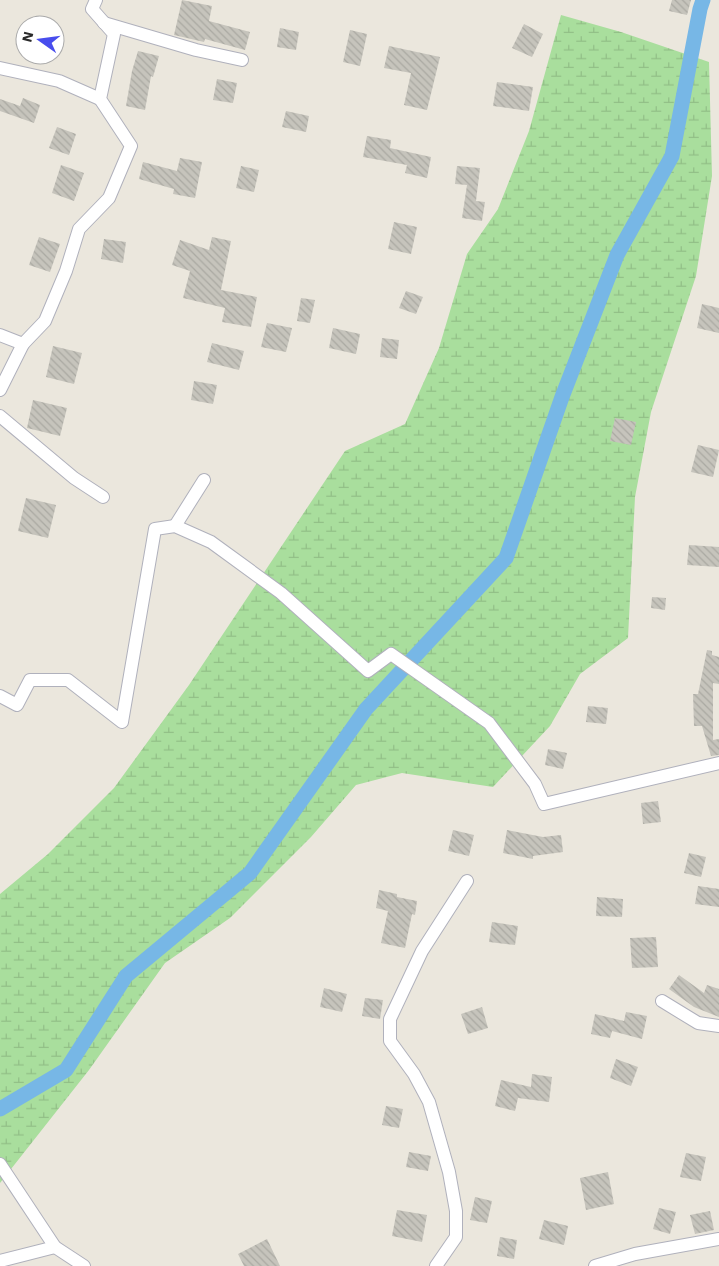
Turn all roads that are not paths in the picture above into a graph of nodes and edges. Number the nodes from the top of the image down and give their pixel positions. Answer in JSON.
{"nodes":[{"id":1,"x":96,"y":0,"type":"edge"},
{"id":2,"x":104,"y":23,"type":"junction"},
{"id":3,"x":242,"y":60,"type":"dead end"},
{"id":4,"x":0,"y":68,"type":"edge"},
{"id":5,"x":100,"y":98,"type":"junction"},
{"id":6,"x":0,"y":335,"type":"edge"},
{"id":7,"x":23,"y":344,"type":"junction"},
{"id":8,"x":0,"y":390,"type":"edge"},
{"id":9,"x":0,"y":416,"type":"edge"},
{"id":10,"x":204,"y":480,"type":"dead end"},
{"id":11,"x":104,"y":497,"type":"dead end"},
{"id":12,"x":175,"y":526,"type":"junction"},
{"id":13,"x":0,"y":696,"type":"edge"},
{"id":14,"x":719,"y":763,"type":"edge"},
{"id":15,"x":467,"y":881,"type":"dead end"},
{"id":16,"x":662,"y":1001,"type":"dead end"},
{"id":17,"x":719,"y":1026,"type":"edge"},
{"id":18,"x":0,"y":1164,"type":"edge"},
{"id":19,"x":719,"y":1239,"type":"edge"},
{"id":20,"x":55,"y":1247,"type":"junction"},
{"id":21,"x":0,"y":1261,"type":"edge"},
{"id":22,"x":84,"y":1266,"type":"edge"},
{"id":23,"x":436,"y":1266,"type":"edge"},
{"id":24,"x":595,"y":1266,"type":"edge"}],
"edges":[{"from":1,"to":2,"type":"street"},
{"from":2,"to":3,"type":"street"},
{"from":2,"to":5,"type":"street"},
{"from":4,"to":5,"type":"street"},
{"from":5,"to":7,"type":"street"},
{"from":6,"to":7,"type":"street"},
{"from":7,"to":8,"type":"street"},
{"from":9,"to":11,"type":"street"},
{"from":10,"to":12,"type":"street"},
{"from":12,"to":13,"type":"street"},
{"from":12,"to":14,"type":"street"},
{"from":15,"to":23,"type":"street"},
{"from":16,"to":17,"type":"street"},
{"from":18,"to":20,"type":"street"},
{"from":19,"to":24,"type":"street"},
{"from":20,"to":21,"type":"street"},
{"from":20,"to":22,"type":"street"}]}
